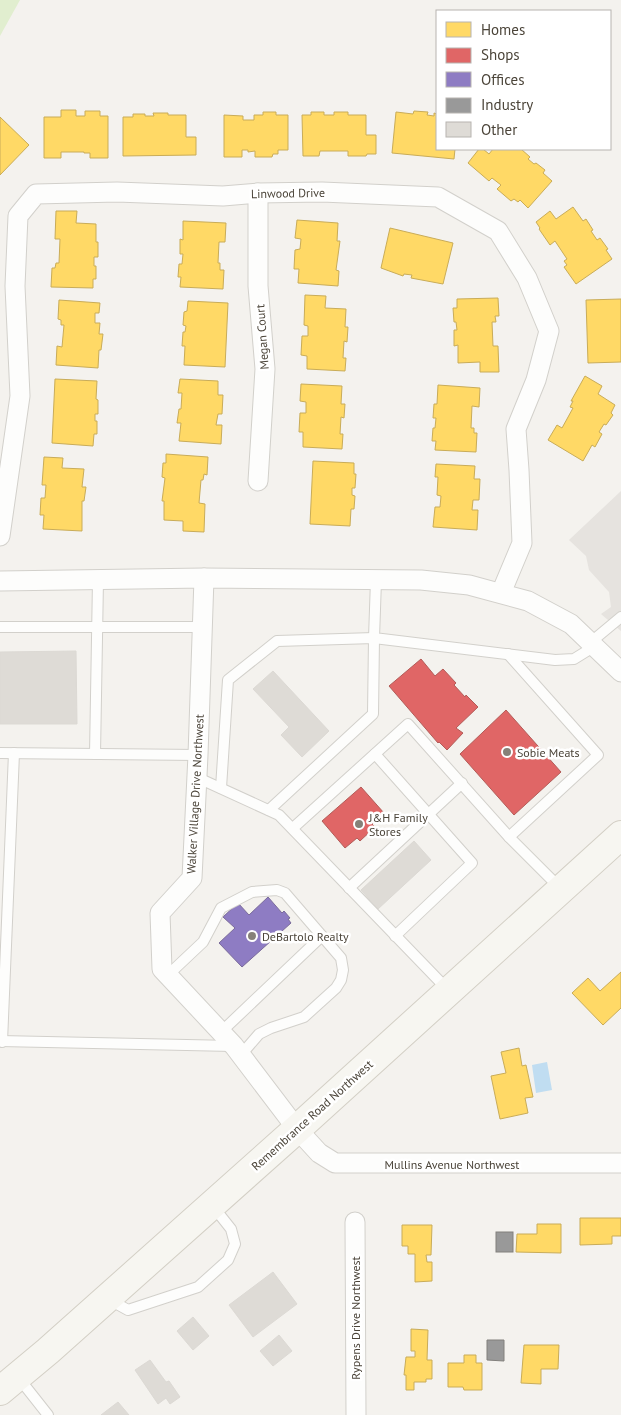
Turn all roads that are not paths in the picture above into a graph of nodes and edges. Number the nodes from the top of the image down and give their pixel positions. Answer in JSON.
{"nodes":[{"id":1,"x":258,"y":193,"type":"junction"},
{"id":2,"x":258,"y":481,"type":"dead end"},
{"id":3,"x":0,"y":536,"type":"edge"},
{"id":4,"x":204,"y":578,"type":"junction"},
{"id":5,"x":98,"y":580,"type":"junction"},
{"id":6,"x":376,"y":580,"type":"junction"},
{"id":7,"x":0,"y":581,"type":"edge"},
{"id":8,"x":501,"y":593,"type":"junction"},
{"id":9,"x":621,"y":617,"type":"edge"},
{"id":10,"x":202,"y":627,"type":"junction"},
{"id":11,"x":0,"y":628,"type":"edge"},
{"id":12,"x":98,"y":628,"type":"junction"},
{"id":13,"x":374,"y":638,"type":"junction"},
{"id":14,"x":593,"y":644,"type":"junction"},
{"id":15,"x":508,"y":654,"type":"junction"},
{"id":16,"x":621,"y":672,"type":"edge"},
{"id":17,"x":0,"y":753,"type":"edge"},
{"id":18,"x":14,"y":753,"type":"junction"},
{"id":19,"x":96,"y":754,"type":"junction"},
{"id":20,"x":375,"y":754,"type":"junction"},
{"id":21,"x":198,"y":755,"type":"junction"},
{"id":22,"x":196,"y":777,"type":"junction"},
{"id":23,"x":462,"y":783,"type":"junction"},
{"id":24,"x":221,"y":788,"type":"junction"},
{"id":25,"x":269,"y":810,"type":"junction"},
{"id":26,"x":428,"y":814,"type":"junction"},
{"id":27,"x":293,"y":828,"type":"junction"},
{"id":28,"x":621,"y":835,"type":"edge"},
{"id":29,"x":509,"y":837,"type":"junction"},
{"id":30,"x":349,"y":888,"type":"junction"},
{"id":31,"x":561,"y":889,"type":"junction"},
{"id":32,"x":322,"y":936,"type":"junction"},
{"id":33,"x":395,"y":936,"type":"junction"},
{"id":34,"x":168,"y":975,"type":"junction"},
{"id":35,"x":448,"y":991,"type":"junction"},
{"id":36,"x":1,"y":1042,"type":"edge"},
{"id":37,"x":231,"y":1045,"type":"junction"},
{"id":38,"x":297,"y":1129,"type":"junction"},
{"id":39,"x":621,"y":1163,"type":"edge"},
{"id":40,"x":212,"y":1205,"type":"junction"},
{"id":41,"x":356,"y":1222,"type":"dead end"},
{"id":42,"x":107,"y":1299,"type":"junction"},
{"id":43,"x":9,"y":1383,"type":"edge"},
{"id":44,"x":48,"y":1415,"type":"edge"},
{"id":45,"x":356,"y":1415,"type":"edge"}],
"edges":[{"from":1,"to":2,"type":"street","name":"Megan Court"},
{"from":1,"to":3,"type":"street","name":"Linwood Drive"},
{"from":1,"to":8,"type":"street","name":"Linwood Drive"},
{"from":4,"to":5,"type":"street"},
{"from":4,"to":6,"type":"street"},
{"from":4,"to":10,"type":"street","name":"Walker Village Drive Northwest"},
{"from":5,"to":7,"type":"street"},
{"from":5,"to":12,"type":"lane"},
{"from":6,"to":8,"type":"street"},
{"from":6,"to":13,"type":"lane"},
{"from":8,"to":14,"type":"street"},
{"from":9,"to":14,"type":"lane"},
{"from":10,"to":12,"type":"lane"},
{"from":10,"to":21,"type":"street","name":"Walker Village Drive Northwest"},
{"from":11,"to":12,"type":"lane"},
{"from":12,"to":19,"type":"lane"},
{"from":13,"to":15,"type":"lane"},
{"from":13,"to":24,"type":"lane"},
{"from":13,"to":25,"type":"lane"},
{"from":14,"to":15,"type":"lane"},
{"from":14,"to":16,"type":"street"},
{"from":15,"to":29,"type":"lane"},
{"from":17,"to":18,"type":"lane"},
{"from":18,"to":19,"type":"lane"},
{"from":18,"to":36,"type":"lane"},
{"from":19,"to":21,"type":"lane"},
{"from":20,"to":23,"type":"lane"},
{"from":20,"to":26,"type":"lane"},
{"from":20,"to":27,"type":"lane"},
{"from":21,"to":22,"type":"street","name":"Walker Village Drive Northwest"},
{"from":22,"to":24,"type":"lane"},
{"from":22,"to":34,"type":"street","name":"Walker Village Drive Northwest"},
{"from":23,"to":26,"type":"lane"},
{"from":23,"to":29,"type":"lane"},
{"from":24,"to":25,"type":"lane"},
{"from":25,"to":27,"type":"lane"},
{"from":26,"to":30,"type":"lane"},
{"from":26,"to":33,"type":"lane"},
{"from":27,"to":30,"type":"lane"},
{"from":28,"to":31,"type":"main road","name":"Remembrance Road Northwest"},
{"from":29,"to":31,"type":"lane"},
{"from":30,"to":33,"type":"lane"},
{"from":31,"to":35,"type":"main road","name":"Remembrance Road Northwest"},
{"from":32,"to":34,"type":"lane"},
{"from":32,"to":37,"type":"lane"},
{"from":32,"to":37,"type":"lane"},
{"from":33,"to":35,"type":"lane"},
{"from":34,"to":37,"type":"street","name":"Walker Village Drive Northwest"},
{"from":35,"to":38,"type":"main road","name":"Remembrance Road Northwest"},
{"from":36,"to":37,"type":"lane"},
{"from":37,"to":38,"type":"street","name":"Walker Village Drive Northwest"},
{"from":38,"to":39,"type":"street","name":"Mullins Avenue Northwest"},
{"from":38,"to":40,"type":"main road","name":"Remembrance Road Northwest"},
{"from":40,"to":42,"type":"main road","name":"Remembrance Road Northwest"},
{"from":40,"to":42,"type":"lane"},
{"from":41,"to":45,"type":"street","name":"Rypens Drive Northwest"},
{"from":42,"to":43,"type":"main road","name":"Remembrance Road Northwest"},
{"from":43,"to":44,"type":"lane"}]}
